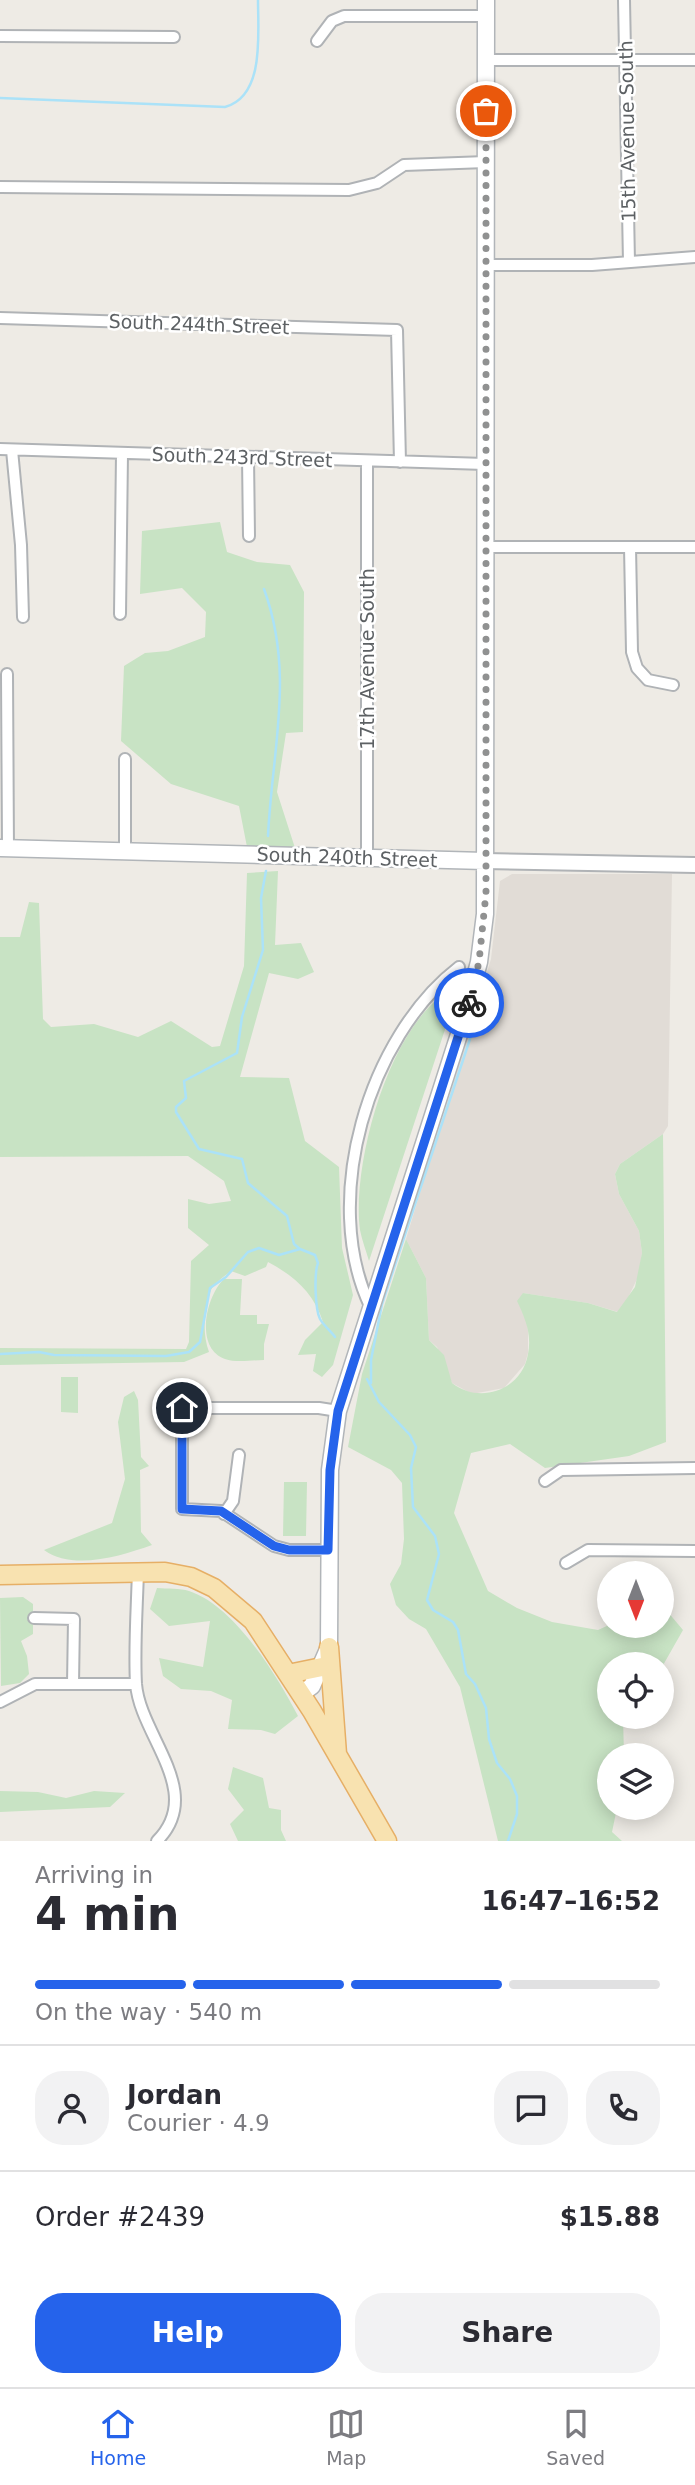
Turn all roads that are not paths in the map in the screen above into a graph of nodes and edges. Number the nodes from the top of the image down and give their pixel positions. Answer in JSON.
{"nodes":[{"id":1,"x":624,"y":0,"type":"edge"},
{"id":2,"x":486,"y":8,"type":"edge"},
{"id":3,"x":96,"y":24,"type":"dead end"},
{"id":4,"x":0,"y":36,"type":"edge"},
{"id":5,"x":98,"y":36,"type":"junction"},
{"id":6,"x":174,"y":37,"type":"dead end"},
{"id":7,"x":317,"y":41,"type":"dead end"},
{"id":8,"x":486,"y":60,"type":"junction"},
{"id":9,"x":625,"y":60,"type":"junction"},
{"id":10,"x":695,"y":60,"type":"edge"},
{"id":11,"x":486,"y":162,"type":"junction"},
{"id":12,"x":0,"y":187,"type":"edge"},
{"id":13,"x":695,"y":257,"type":"edge"},
{"id":14,"x":629,"y":262,"type":"junction"},
{"id":15,"x":486,"y":265,"type":"junction"},
{"id":16,"x":0,"y":318,"type":"edge"},
{"id":17,"x":6,"y":450,"type":"edge"},
{"id":18,"x":122,"y":454,"type":"junction"},
{"id":19,"x":248,"y":457,"type":"junction"},
{"id":20,"x":367,"y":461,"type":"junction"},
{"id":21,"x":400,"y":462,"type":"junction"},
{"id":22,"x":485,"y":464,"type":"junction"},
{"id":23,"x":249,"y":536,"type":"dead end"},
{"id":24,"x":485,"y":547,"type":"junction"},
{"id":25,"x":630,"y":547,"type":"junction"},
{"id":26,"x":695,"y":547,"type":"edge"},
{"id":27,"x":120,"y":614,"type":"dead end"},
{"id":28,"x":23,"y":617,"type":"dead end"},
{"id":29,"x":7,"y":674,"type":"dead end"},
{"id":30,"x":673,"y":685,"type":"dead end"},
{"id":31,"x":125,"y":759,"type":"dead end"},
{"id":32,"x":4,"y":849,"type":"edge"},
{"id":33,"x":125,"y":851,"type":"junction"},
{"id":34,"x":368,"y":857,"type":"junction"},
{"id":35,"x":485,"y":861,"type":"junction"},
{"id":36,"x":695,"y":865,"type":"edge"},
{"id":37,"x":459,"y":967,"type":"dead end"},
{"id":38,"x":370,"y":1306,"type":"junction"},
{"id":39,"x":338,"y":1411,"type":"junction"},
{"id":40,"x":239,"y":1455,"type":"dead end"},
{"id":41,"x":695,"y":1468,"type":"edge"},
{"id":42,"x":545,"y":1482,"type":"dead end"},
{"id":43,"x":224,"y":1514,"type":"junction"},
{"id":44,"x":328,"y":1550,"type":"junction"},
{"id":45,"x":695,"y":1551,"type":"edge"},
{"id":46,"x":566,"y":1563,"type":"dead end"},
{"id":47,"x":138,"y":1570,"type":"junction"},
{"id":48,"x":0,"y":1575,"type":"edge"},
{"id":49,"x":34,"y":1618,"type":"dead end"},
{"id":50,"x":329,"y":1647,"type":"junction"},
{"id":51,"x":322,"y":1667,"type":"junction"},
{"id":52,"x":288,"y":1674,"type":"junction"},
{"id":53,"x":73,"y":1684,"type":"junction"},
{"id":54,"x":136,"y":1684,"type":"junction"},
{"id":55,"x":301,"y":1694,"type":"junction"},
{"id":56,"x":0,"y":1702,"type":"edge"},
{"id":57,"x":337,"y":1754,"type":"junction"},
{"id":58,"x":161,"y":1839,"type":"edge"},
{"id":59,"x":387,"y":1841,"type":"edge"}],
"edges":[{"from":1,"to":9,"type":"street","name":"15th Avenue South"},
{"from":2,"to":7,"type":"street"},
{"from":2,"to":8,"type":"main road"},
{"from":3,"to":5,"type":"street"},
{"from":4,"to":5,"type":"street"},
{"from":5,"to":6,"type":"street"},
{"from":8,"to":9,"type":"street"},
{"from":8,"to":11,"type":"main road"},
{"from":9,"to":10,"type":"street"},
{"from":9,"to":14,"type":"street","name":"15th Avenue South"},
{"from":11,"to":12,"type":"street"},
{"from":11,"to":15,"type":"main road"},
{"from":13,"to":14,"type":"street"},
{"from":14,"to":15,"type":"street"},
{"from":15,"to":22,"type":"main road"},
{"from":16,"to":21,"type":"street","name":"South 244th Street"},
{"from":17,"to":18,"type":"street","name":"South 243rd Street"},
{"from":17,"to":28,"type":"street"},
{"from":18,"to":19,"type":"street","name":"South 243rd Street"},
{"from":18,"to":27,"type":"street"},
{"from":19,"to":20,"type":"street","name":"South 243rd Street"},
{"from":19,"to":23,"type":"street"},
{"from":20,"to":21,"type":"street","name":"South 243rd Street"},
{"from":20,"to":34,"type":"street","name":"17th Avenue South"},
{"from":21,"to":22,"type":"street","name":"South 243rd Street"},
{"from":22,"to":24,"type":"main road"},
{"from":24,"to":25,"type":"street"},
{"from":24,"to":35,"type":"main road"},
{"from":25,"to":26,"type":"street"},
{"from":25,"to":30,"type":"street"},
{"from":29,"to":32,"type":"street"},
{"from":31,"to":33,"type":"street"},
{"from":32,"to":33,"type":"main road","name":"South 240th Street"},
{"from":33,"to":34,"type":"main road","name":"South 240th Street"},
{"from":34,"to":35,"type":"main road","name":"South 240th Street"},
{"from":35,"to":36,"type":"street","name":"South 240th Street"},
{"from":35,"to":38,"type":"main road"},
{"from":37,"to":38,"type":"street"},
{"from":38,"to":39,"type":"main road"},
{"from":39,"to":43,"type":"street"},
{"from":39,"to":44,"type":"main road"},
{"from":40,"to":43,"type":"street"},
{"from":41,"to":42,"type":"street"},
{"from":43,"to":44,"type":"street"},
{"from":44,"to":50,"type":"main road"},
{"from":45,"to":46,"type":"street"},
{"from":47,"to":48,"type":"main road"},
{"from":47,"to":52,"type":"main road"},
{"from":47,"to":54,"type":"street"},
{"from":49,"to":53,"type":"street"},
{"from":50,"to":51,"type":"main road"},
{"from":50,"to":57,"type":"main road"},
{"from":51,"to":52,"type":"main road"},
{"from":51,"to":55,"type":"main road"},
{"from":52,"to":55,"type":"main road"},
{"from":53,"to":54,"type":"street"},
{"from":53,"to":56,"type":"street"},
{"from":54,"to":58,"type":"street"},
{"from":55,"to":57,"type":"main road"},
{"from":57,"to":59,"type":"main road"}]}
